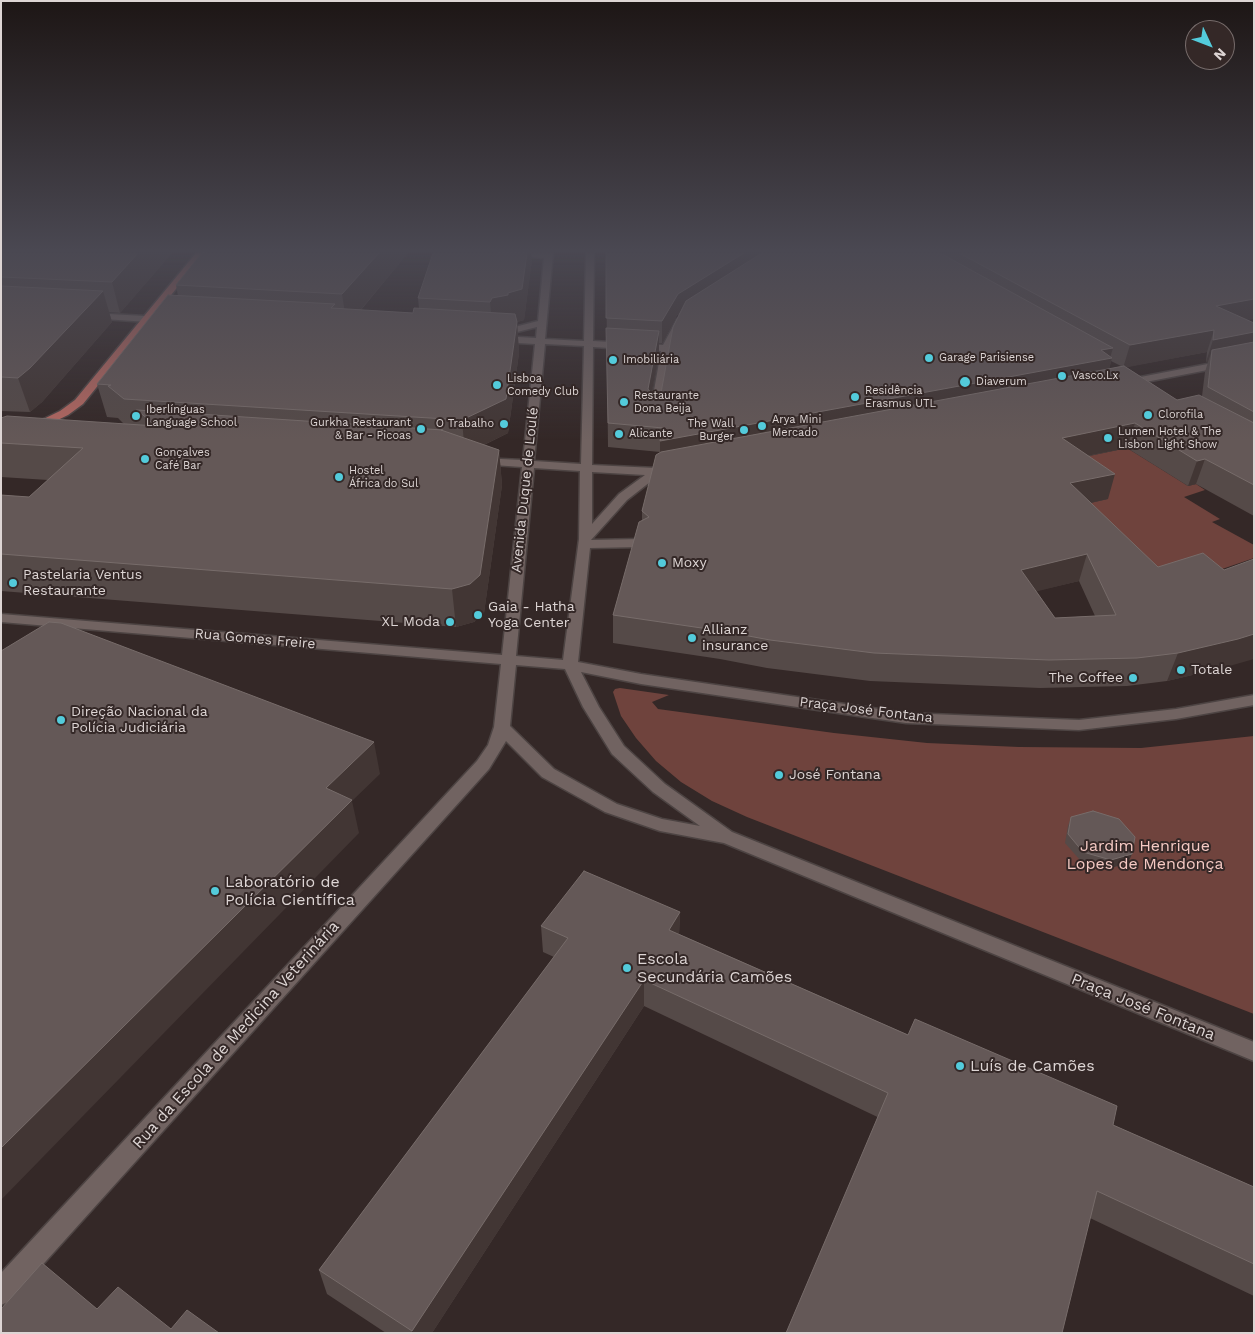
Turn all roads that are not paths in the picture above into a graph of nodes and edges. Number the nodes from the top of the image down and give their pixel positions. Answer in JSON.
{"nodes":[{"id":1,"x":83,"y":315,"type":"edge"},
{"id":2,"x":151,"y":315,"type":"edge"},
{"id":3,"x":543,"y":315,"type":"edge"},
{"id":4,"x":589,"y":315,"type":"edge"},
{"id":5,"x":686,"y":316,"type":"edge"},
{"id":6,"x":148,"y":319,"type":"junction"},
{"id":7,"x":172,"y":321,"type":"edge"},
{"id":8,"x":542,"y":323,"type":"junction"},
{"id":9,"x":540,"y":342,"type":"junction"},
{"id":10,"x":588,"y":344,"type":"junction"},
{"id":11,"x":666,"y":348,"type":"junction"},
{"id":12,"x":1254,"y":358,"type":"edge"},
{"id":13,"x":1118,"y":371,"type":"edge"},
{"id":14,"x":1136,"y":381,"type":"junction"},
{"id":15,"x":1112,"y":386,"type":"edge"},
{"id":16,"x":1148,"y":388,"type":"edge"},
{"id":17,"x":655,"y":413,"type":"edge"},
{"id":18,"x":1,"y":429,"type":"edge"},
{"id":19,"x":27,"y":431,"type":"junction"},
{"id":20,"x":52,"y":433,"type":"edge"},
{"id":21,"x":1,"y":438,"type":"edge"},
{"id":22,"x":472,"y":460,"type":"edge"},
{"id":23,"x":528,"y":464,"type":"junction"},
{"id":24,"x":685,"y":467,"type":"edge"},
{"id":25,"x":586,"y":468,"type":"junction"},
{"id":26,"x":656,"y":472,"type":"junction"},
{"id":27,"x":585,"y":542,"type":"junction"},
{"id":28,"x":640,"y":543,"type":"edge"},
{"id":29,"x":1,"y":618,"type":"edge"},
{"id":30,"x":508,"y":660,"type":"junction"},
{"id":31,"x":570,"y":665,"type":"junction"},
{"id":32,"x":1254,"y":700,"type":"edge"},
{"id":33,"x":502,"y":727,"type":"junction"},
{"id":34,"x":727,"y":836,"type":"junction"},
{"id":35,"x":1254,"y":1052,"type":"edge"},
{"id":36,"x":1,"y":1292,"type":"edge"}],
"edges":[{"from":1,"to":6,"type":"street"},
{"from":2,"to":6,"type":"main road"},
{"from":3,"to":8,"type":"street","name":"Avenida Duque de Loulé"},
{"from":4,"to":10,"type":"street"},
{"from":5,"to":11,"type":"street"},
{"from":6,"to":7,"type":"street"},
{"from":6,"to":19,"type":"main road"},
{"from":8,"to":9,"type":"street","name":"Avenida Duque de Loulé"},
{"from":8,"to":9,"type":"street"},
{"from":9,"to":10,"type":"street"},
{"from":9,"to":23,"type":"street","name":"Avenida Duque de Loulé"},
{"from":10,"to":11,"type":"street"},
{"from":10,"to":25,"type":"street"},
{"from":11,"to":17,"type":"street"},
{"from":12,"to":14,"type":"street"},
{"from":13,"to":14,"type":"street"},
{"from":14,"to":15,"type":"street"},
{"from":14,"to":16,"type":"street"},
{"from":18,"to":19,"type":"street"},
{"from":19,"to":20,"type":"street"},
{"from":19,"to":21,"type":"main road"},
{"from":22,"to":23,"type":"street"},
{"from":23,"to":25,"type":"street"},
{"from":23,"to":30,"type":"street","name":"Avenida Duque de Loulé"},
{"from":24,"to":26,"type":"street"},
{"from":25,"to":26,"type":"street"},
{"from":25,"to":27,"type":"street"},
{"from":26,"to":27,"type":"street"},
{"from":27,"to":28,"type":"street"},
{"from":27,"to":31,"type":"street"},
{"from":29,"to":30,"type":"street","name":"Rua Gomes Freire"},
{"from":30,"to":31,"type":"street","name":"Praça José Fontana"},
{"from":30,"to":33,"type":"street","name":"Avenida Duque de Loulé"},
{"from":31,"to":32,"type":"street","name":"Praça José Fontana"},
{"from":31,"to":34,"type":"street","name":"Praça José Fontana"},
{"from":33,"to":34,"type":"street","name":"Praça José Fontana"},
{"from":33,"to":36,"type":"street","name":"Rua da Escola de Medicina Veterinária"},
{"from":34,"to":35,"type":"street","name":"Praça José Fontana"}]}
